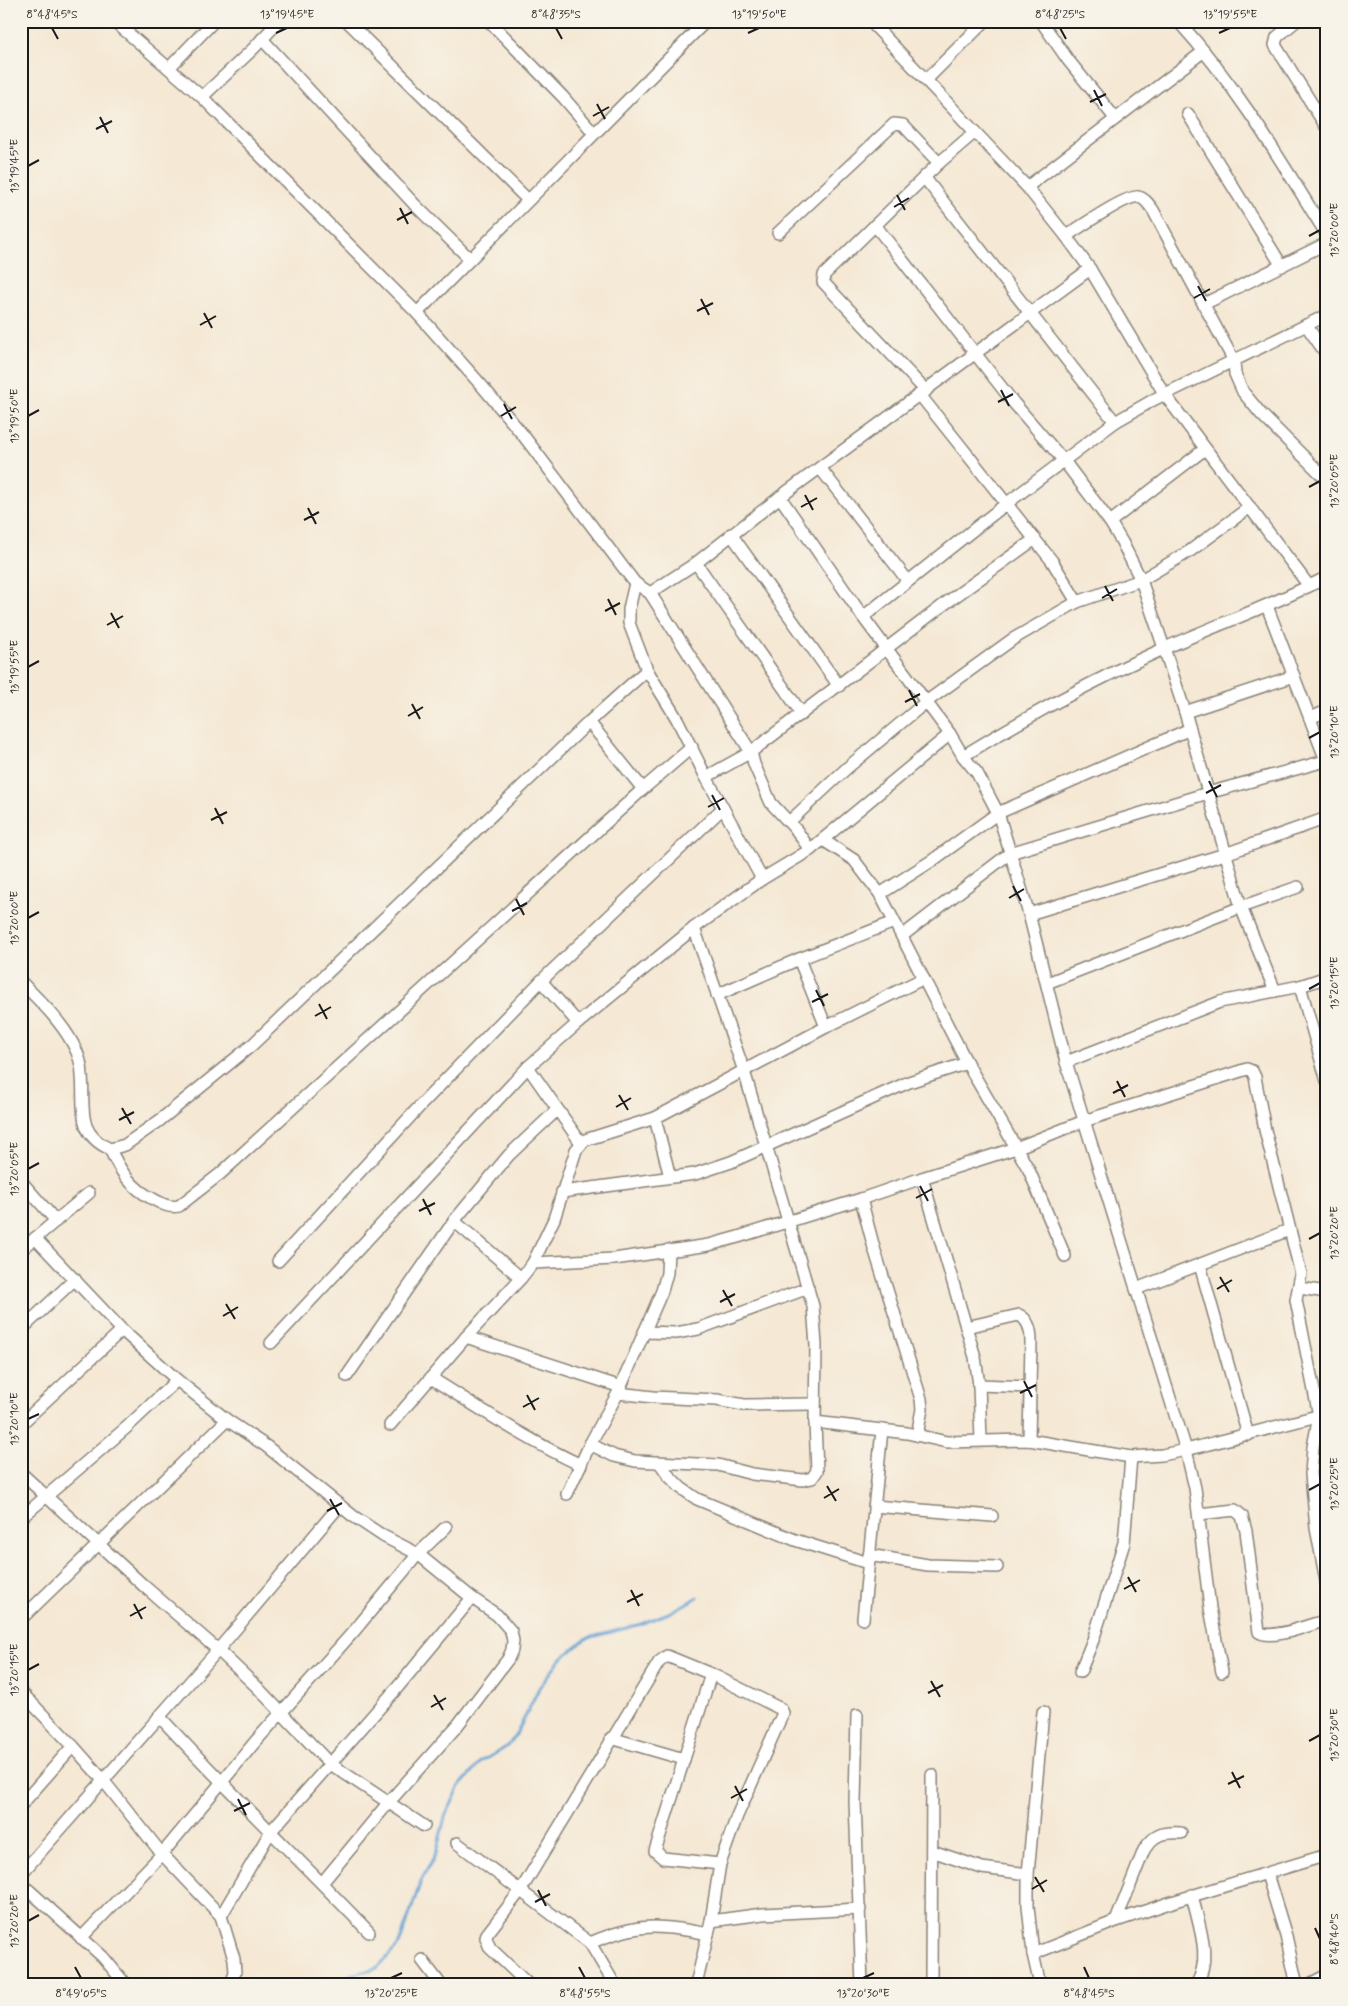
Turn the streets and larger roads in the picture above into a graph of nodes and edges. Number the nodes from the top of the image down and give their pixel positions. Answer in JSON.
{"nodes":[{"id":1,"x":114,"y":21,"type":"edge"},
{"id":2,"x":214,"y":21,"type":"edge"},
{"id":3,"x":279,"y":21,"type":"edge"},
{"id":4,"x":347,"y":21,"type":"edge"},
{"id":5,"x":489,"y":21,"type":"edge"},
{"id":6,"x":706,"y":21,"type":"edge"},
{"id":7,"x":985,"y":21,"type":"edge"},
{"id":8,"x":1041,"y":21,"type":"edge"},
{"id":9,"x":1178,"y":21,"type":"edge"},
{"id":10,"x":1296,"y":21,"type":"edge"},
{"id":11,"x":871,"y":22,"type":"edge"},
{"id":12,"x":262,"y":39,"type":"junction"},
{"id":13,"x":1204,"y":51,"type":"junction"},
{"id":14,"x":170,"y":67,"type":"junction"},
{"id":15,"x":926,"y":80,"type":"junction"},
{"id":16,"x":202,"y":97,"type":"junction"},
{"id":17,"x":1188,"y":114,"type":"dead end"},
{"id":18,"x":1115,"y":118,"type":"junction"},
{"id":19,"x":1327,"y":128,"type":"edge"},
{"id":20,"x":594,"y":132,"type":"junction"},
{"id":21,"x":975,"y":132,"type":"junction"},
{"id":22,"x":939,"y":163,"type":"junction"},
{"id":23,"x":924,"y":177,"type":"junction"},
{"id":24,"x":1027,"y":187,"type":"junction"},
{"id":25,"x":528,"y":200,"type":"junction"},
{"id":26,"x":875,"y":225,"type":"junction"},
{"id":27,"x":778,"y":233,"type":"dead end"},
{"id":28,"x":1327,"y":235,"type":"edge"},
{"id":29,"x":1066,"y":236,"type":"junction"},
{"id":30,"x":1327,"y":244,"type":"edge"},
{"id":31,"x":470,"y":259,"type":"junction"},
{"id":32,"x":1282,"y":266,"type":"junction"},
{"id":33,"x":1090,"y":269,"type":"junction"},
{"id":34,"x":1204,"y":304,"type":"junction"},
{"id":35,"x":1031,"y":312,"type":"junction"},
{"id":36,"x":417,"y":313,"type":"junction"},
{"id":37,"x":1327,"y":315,"type":"edge"},
{"id":38,"x":1306,"y":326,"type":"junction"},
{"id":39,"x":975,"y":353,"type":"junction"},
{"id":40,"x":1327,"y":355,"type":"edge"},
{"id":41,"x":1234,"y":361,"type":"junction"},
{"id":42,"x":923,"y":393,"type":"junction"},
{"id":43,"x":1165,"y":395,"type":"junction"},
{"id":44,"x":1115,"y":422,"type":"junction"},
{"id":45,"x":1206,"y":449,"type":"junction"},
{"id":46,"x":1064,"y":461,"type":"junction"},
{"id":47,"x":820,"y":468,"type":"junction"},
{"id":48,"x":1327,"y":480,"type":"edge"},
{"id":49,"x":780,"y":497,"type":"junction"},
{"id":50,"x":1006,"y":504,"type":"junction"},
{"id":51,"x":1250,"y":507,"type":"junction"},
{"id":52,"x":1110,"y":522,"type":"junction"},
{"id":53,"x":731,"y":534,"type":"junction"},
{"id":54,"x":1035,"y":540,"type":"junction"},
{"id":55,"x":696,"y":563,"type":"junction"},
{"id":56,"x":1327,"y":577,"type":"edge"},
{"id":57,"x":1141,"y":580,"type":"junction"},
{"id":58,"x":908,"y":581,"type":"junction"},
{"id":59,"x":635,"y":583,"type":"junction"},
{"id":60,"x":1309,"y":586,"type":"junction"},
{"id":61,"x":650,"y":593,"type":"junction"},
{"id":62,"x":1077,"y":602,"type":"junction"},
{"id":63,"x":1268,"y":606,"type":"junction"},
{"id":64,"x":863,"y":616,"type":"junction"},
{"id":65,"x":887,"y":648,"type":"junction"},
{"id":66,"x":1164,"y":648,"type":"junction"},
{"id":67,"x":647,"y":670,"type":"junction"},
{"id":68,"x":1294,"y":676,"type":"junction"},
{"id":69,"x":839,"y":686,"type":"junction"},
{"id":70,"x":926,"y":702,"type":"junction"},
{"id":71,"x":1327,"y":711,"type":"edge"},
{"id":72,"x":1185,"y":712,"type":"junction"},
{"id":73,"x":802,"y":714,"type":"junction"},
{"id":74,"x":1310,"y":718,"type":"junction"},
{"id":75,"x":589,"y":722,"type":"junction"},
{"id":76,"x":1190,"y":729,"type":"junction"},
{"id":77,"x":950,"y":734,"type":"junction"},
{"id":78,"x":692,"y":747,"type":"junction"},
{"id":79,"x":751,"y":752,"type":"junction"},
{"id":80,"x":963,"y":756,"type":"junction"},
{"id":81,"x":1326,"y":762,"type":"edge"},
{"id":82,"x":706,"y":777,"type":"junction"},
{"id":83,"x":643,"y":789,"type":"junction"},
{"id":84,"x":1208,"y":793,"type":"junction"},
{"id":85,"x":723,"y":808,"type":"junction"},
{"id":86,"x":998,"y":813,"type":"junction"},
{"id":87,"x":1327,"y":818,"type":"edge"},
{"id":88,"x":789,"y":822,"type":"junction"},
{"id":89,"x":823,"y":840,"type":"junction"},
{"id":90,"x":810,"y":850,"type":"junction"},
{"id":91,"x":1010,"y":853,"type":"junction"},
{"id":92,"x":1225,"y":854,"type":"junction"},
{"id":93,"x":762,"y":879,"type":"junction"},
{"id":94,"x":1298,"y":886,"type":"dead end"},
{"id":95,"x":880,"y":894,"type":"junction"},
{"id":96,"x":1241,"y":907,"type":"junction"},
{"id":97,"x":1029,"y":914,"type":"junction"},
{"id":98,"x":894,"y":922,"type":"junction"},
{"id":99,"x":694,"y":928,"type":"junction"},
{"id":100,"x":902,"y":936,"type":"junction"},
{"id":101,"x":799,"y":959,"type":"junction"},
{"id":102,"x":1327,"y":977,"type":"edge"},
{"id":103,"x":922,"y":979,"type":"junction"},
{"id":104,"x":541,"y":981,"type":"junction"},
{"id":105,"x":21,"y":982,"type":"edge"},
{"id":106,"x":1047,"y":983,"type":"junction"},
{"id":107,"x":1300,"y":986,"type":"junction"},
{"id":108,"x":1275,"y":991,"type":"junction"},
{"id":109,"x":718,"y":995,"type":"junction"},
{"id":110,"x":578,"y":1023,"type":"junction"},
{"id":111,"x":826,"y":1027,"type":"junction"},
{"id":112,"x":1323,"y":1054,"type":"edge"},
{"id":113,"x":1066,"y":1062,"type":"junction"},
{"id":114,"x":967,"y":1063,"type":"junction"},
{"id":115,"x":528,"y":1067,"type":"junction"},
{"id":116,"x":744,"y":1071,"type":"junction"},
{"id":117,"x":1327,"y":1081,"type":"edge"},
{"id":118,"x":557,"y":1110,"type":"junction"},
{"id":119,"x":655,"y":1118,"type":"junction"},
{"id":120,"x":1084,"y":1121,"type":"junction"},
{"id":121,"x":581,"y":1143,"type":"junction"},
{"id":122,"x":766,"y":1146,"type":"junction"},
{"id":123,"x":1016,"y":1148,"type":"junction"},
{"id":124,"x":110,"y":1149,"type":"junction"},
{"id":125,"x":670,"y":1177,"type":"junction"},
{"id":126,"x":922,"y":1178,"type":"junction"},
{"id":127,"x":21,"y":1180,"type":"edge"},
{"id":128,"x":562,"y":1192,"type":"junction"},
{"id":129,"x":89,"y":1193,"type":"dead end"},
{"id":130,"x":862,"y":1200,"type":"junction"},
{"id":131,"x":56,"y":1221,"type":"junction"},
{"id":132,"x":454,"y":1221,"type":"junction"},
{"id":133,"x":787,"y":1223,"type":"junction"},
{"id":134,"x":1289,"y":1230,"type":"junction"},
{"id":135,"x":35,"y":1238,"type":"junction"},
{"id":136,"x":21,"y":1250,"type":"edge"},
{"id":137,"x":668,"y":1250,"type":"junction"},
{"id":138,"x":1065,"y":1256,"type":"dead end"},
{"id":139,"x":278,"y":1261,"type":"dead end"},
{"id":140,"x":533,"y":1262,"type":"junction"},
{"id":141,"x":1200,"y":1265,"type":"junction"},
{"id":142,"x":521,"y":1278,"type":"junction"},
{"id":143,"x":75,"y":1279,"type":"junction"},
{"id":144,"x":808,"y":1288,"type":"junction"},
{"id":145,"x":1299,"y":1288,"type":"junction"},
{"id":146,"x":1136,"y":1289,"type":"junction"},
{"id":147,"x":1327,"y":1292,"type":"edge"},
{"id":148,"x":966,"y":1327,"type":"junction"},
{"id":149,"x":21,"y":1330,"type":"edge"},
{"id":150,"x":122,"y":1330,"type":"junction"},
{"id":151,"x":644,"y":1332,"type":"junction"},
{"id":152,"x":466,"y":1337,"type":"junction"},
{"id":153,"x":271,"y":1343,"type":"dead end"},
{"id":154,"x":347,"y":1376,"type":"dead end"},
{"id":155,"x":430,"y":1378,"type":"junction"},
{"id":156,"x":176,"y":1380,"type":"junction"},
{"id":157,"x":979,"y":1385,"type":"junction"},
{"id":158,"x":1030,"y":1387,"type":"junction"},
{"id":159,"x":619,"y":1390,"type":"junction"},
{"id":160,"x":814,"y":1404,"type":"junction"},
{"id":161,"x":1323,"y":1415,"type":"edge"},
{"id":162,"x":227,"y":1420,"type":"junction"},
{"id":163,"x":815,"y":1422,"type":"junction"},
{"id":164,"x":21,"y":1424,"type":"edge"},
{"id":165,"x":390,"y":1426,"type":"dead end"},
{"id":166,"x":882,"y":1430,"type":"junction"},
{"id":167,"x":917,"y":1435,"type":"junction"},
{"id":168,"x":1248,"y":1435,"type":"junction"},
{"id":169,"x":981,"y":1440,"type":"junction"},
{"id":170,"x":1028,"y":1440,"type":"junction"},
{"id":171,"x":590,"y":1444,"type":"junction"},
{"id":172,"x":1186,"y":1450,"type":"junction"},
{"id":173,"x":1131,"y":1457,"type":"junction"},
{"id":174,"x":660,"y":1462,"type":"junction"},
{"id":175,"x":581,"y":1465,"type":"junction"},
{"id":176,"x":21,"y":1473,"type":"edge"},
{"id":177,"x":567,"y":1494,"type":"dead end"},
{"id":178,"x":45,"y":1496,"type":"junction"},
{"id":179,"x":340,"y":1505,"type":"junction"},
{"id":180,"x":874,"y":1506,"type":"junction"},
{"id":181,"x":1199,"y":1514,"type":"junction"},
{"id":182,"x":992,"y":1516,"type":"dead end"},
{"id":183,"x":21,"y":1518,"type":"edge"},
{"id":184,"x":446,"y":1527,"type":"dead end"},
{"id":185,"x":98,"y":1545,"type":"junction"},
{"id":186,"x":418,"y":1554,"type":"junction"},
{"id":187,"x":868,"y":1559,"type":"junction"},
{"id":188,"x":997,"y":1567,"type":"dead end"},
{"id":189,"x":1327,"y":1586,"type":"edge"},
{"id":190,"x":472,"y":1598,"type":"junction"},
{"id":191,"x":21,"y":1619,"type":"edge"},
{"id":192,"x":863,"y":1619,"type":"dead end"},
{"id":193,"x":1327,"y":1620,"type":"edge"},
{"id":194,"x":218,"y":1650,"type":"junction"},
{"id":195,"x":1080,"y":1672,"type":"dead end"},
{"id":196,"x":1222,"y":1672,"type":"dead end"},
{"id":197,"x":711,"y":1674,"type":"junction"},
{"id":198,"x":21,"y":1692,"type":"edge"},
{"id":199,"x":31,"y":1702,"type":"junction"},
{"id":200,"x":21,"y":1711,"type":"edge"},
{"id":201,"x":1042,"y":1712,"type":"dead end"},
{"id":202,"x":281,"y":1713,"type":"junction"},
{"id":203,"x":857,"y":1714,"type":"dead end"},
{"id":204,"x":159,"y":1716,"type":"junction"},
{"id":205,"x":611,"y":1738,"type":"junction"},
{"id":206,"x":73,"y":1746,"type":"junction"},
{"id":207,"x":684,"y":1759,"type":"junction"},
{"id":208,"x":330,"y":1763,"type":"junction"},
{"id":209,"x":932,"y":1775,"type":"dead end"},
{"id":210,"x":103,"y":1780,"type":"junction"},
{"id":211,"x":221,"y":1783,"type":"junction"},
{"id":212,"x":389,"y":1802,"type":"junction"},
{"id":213,"x":21,"y":1805,"type":"edge"},
{"id":214,"x":424,"y":1826,"type":"dead end"},
{"id":215,"x":271,"y":1831,"type":"junction"},
{"id":216,"x":1181,"y":1833,"type":"dead end"},
{"id":217,"x":457,"y":1843,"type":"dead end"},
{"id":218,"x":932,"y":1851,"type":"junction"},
{"id":219,"x":162,"y":1854,"type":"junction"},
{"id":220,"x":1327,"y":1855,"type":"edge"},
{"id":221,"x":720,"y":1864,"type":"junction"},
{"id":222,"x":21,"y":1874,"type":"edge"},
{"id":223,"x":1028,"y":1874,"type":"junction"},
{"id":224,"x":1267,"y":1874,"type":"junction"},
{"id":225,"x":21,"y":1883,"type":"edge"},
{"id":226,"x":322,"y":1883,"type":"junction"},
{"id":227,"x":520,"y":1890,"type":"junction"},
{"id":228,"x":1192,"y":1895,"type":"junction"},
{"id":229,"x":860,"y":1909,"type":"junction"},
{"id":230,"x":221,"y":1916,"type":"junction"},
{"id":231,"x":711,"y":1921,"type":"junction"},
{"id":232,"x":1116,"y":1921,"type":"junction"},
{"id":233,"x":369,"y":1932,"type":"dead end"},
{"id":234,"x":708,"y":1934,"type":"junction"},
{"id":235,"x":80,"y":1938,"type":"junction"},
{"id":236,"x":590,"y":1943,"type":"junction"},
{"id":237,"x":1033,"y":1954,"type":"junction"},
{"id":238,"x":422,"y":1960,"type":"dead end"},
{"id":239,"x":1327,"y":1975,"type":"edge"},
{"id":240,"x":861,"y":1983,"type":"edge"},
{"id":241,"x":1200,"y":1983,"type":"edge"},
{"id":242,"x":126,"y":1985,"type":"edge"},
{"id":243,"x":228,"y":1985,"type":"edge"},
{"id":244,"x":441,"y":1985,"type":"edge"},
{"id":245,"x":529,"y":1985,"type":"edge"},
{"id":246,"x":615,"y":1985,"type":"edge"},
{"id":247,"x":696,"y":1985,"type":"edge"},
{"id":248,"x":849,"y":1985,"type":"edge"},
{"id":249,"x":931,"y":1985,"type":"edge"},
{"id":250,"x":1040,"y":1985,"type":"edge"},
{"id":251,"x":1297,"y":1985,"type":"edge"},
{"id":252,"x":1308,"y":1985,"type":"edge"}],
"edges":[{"from":1,"to":14,"type":"street"},
{"from":2,"to":14,"type":"street"},
{"from":3,"to":12,"type":"street"},
{"from":4,"to":25,"type":"street"},
{"from":5,"to":20,"type":"street"},
{"from":6,"to":20,"type":"street"},
{"from":7,"to":15,"type":"street"},
{"from":8,"to":18,"type":"street"},
{"from":9,"to":13,"type":"street"},
{"from":10,"to":19,"type":"street"},
{"from":11,"to":15,"type":"street"},
{"from":12,"to":16,"type":"street"},
{"from":12,"to":31,"type":"street"},
{"from":13,"to":18,"type":"street"},
{"from":13,"to":28,"type":"street"},
{"from":14,"to":16,"type":"street"},
{"from":15,"to":21,"type":"street"},
{"from":16,"to":36,"type":"street"},
{"from":17,"to":32,"type":"street"},
{"from":18,"to":24,"type":"street"},
{"from":20,"to":25,"type":"street"},
{"from":21,"to":22,"type":"street"},
{"from":21,"to":24,"type":"street"},
{"from":22,"to":23,"type":"street"},
{"from":22,"to":27,"type":"street"},
{"from":23,"to":26,"type":"street"},
{"from":23,"to":35,"type":"street"},
{"from":24,"to":29,"type":"street"},
{"from":25,"to":31,"type":"street"},
{"from":26,"to":39,"type":"street"},
{"from":26,"to":42,"type":"street"},
{"from":29,"to":33,"type":"street"},
{"from":29,"to":34,"type":"street"},
{"from":30,"to":32,"type":"street"},
{"from":31,"to":36,"type":"street"},
{"from":32,"to":34,"type":"street"},
{"from":33,"to":35,"type":"street"},
{"from":33,"to":43,"type":"street"},
{"from":34,"to":41,"type":"street"},
{"from":35,"to":39,"type":"street"},
{"from":35,"to":44,"type":"street"},
{"from":36,"to":59,"type":"street"},
{"from":37,"to":38,"type":"street"},
{"from":38,"to":40,"type":"street"},
{"from":38,"to":41,"type":"street"},
{"from":39,"to":42,"type":"street"},
{"from":39,"to":46,"type":"street"},
{"from":41,"to":43,"type":"street"},
{"from":41,"to":48,"type":"street"},
{"from":42,"to":47,"type":"street"},
{"from":42,"to":50,"type":"street"},
{"from":43,"to":44,"type":"street"},
{"from":43,"to":45,"type":"street"},
{"from":44,"to":46,"type":"street"},
{"from":45,"to":51,"type":"street"},
{"from":45,"to":52,"type":"street"},
{"from":46,"to":50,"type":"street"},
{"from":46,"to":52,"type":"street"},
{"from":47,"to":49,"type":"street"},
{"from":47,"to":58,"type":"street"},
{"from":49,"to":53,"type":"street"},
{"from":49,"to":64,"type":"street"},
{"from":50,"to":54,"type":"street"},
{"from":50,"to":58,"type":"street"},
{"from":51,"to":57,"type":"street"},
{"from":51,"to":60,"type":"street"},
{"from":52,"to":57,"type":"street"},
{"from":53,"to":55,"type":"street"},
{"from":53,"to":69,"type":"street"},
{"from":54,"to":62,"type":"street"},
{"from":54,"to":65,"type":"street"},
{"from":55,"to":61,"type":"street"},
{"from":55,"to":73,"type":"street"},
{"from":56,"to":60,"type":"street"},
{"from":57,"to":62,"type":"street"},
{"from":57,"to":66,"type":"street"},
{"from":58,"to":64,"type":"street"},
{"from":59,"to":61,"type":"street"},
{"from":59,"to":67,"type":"street"},
{"from":60,"to":63,"type":"street"},
{"from":61,"to":79,"type":"street"},
{"from":62,"to":70,"type":"street"},
{"from":63,"to":66,"type":"street"},
{"from":63,"to":68,"type":"street"},
{"from":64,"to":65,"type":"street"},
{"from":65,"to":69,"type":"street"},
{"from":65,"to":70,"type":"street"},
{"from":66,"to":72,"type":"street"},
{"from":66,"to":80,"type":"street"},
{"from":67,"to":75,"type":"street"},
{"from":67,"to":78,"type":"street"},
{"from":68,"to":72,"type":"street"},
{"from":68,"to":74,"type":"street"},
{"from":69,"to":73,"type":"street"},
{"from":70,"to":77,"type":"street"},
{"from":70,"to":88,"type":"street"},
{"from":71,"to":74,"type":"street"},
{"from":72,"to":76,"type":"street"},
{"from":73,"to":79,"type":"street"},
{"from":74,"to":81,"type":"street"},
{"from":75,"to":83,"type":"street"},
{"from":75,"to":124,"type":"street"},
{"from":76,"to":84,"type":"street"},
{"from":76,"to":86,"type":"street"},
{"from":77,"to":80,"type":"street"},
{"from":77,"to":89,"type":"street"},
{"from":78,"to":82,"type":"street"},
{"from":78,"to":83,"type":"street"},
{"from":79,"to":82,"type":"street"},
{"from":79,"to":88,"type":"street"},
{"from":80,"to":86,"type":"street"},
{"from":81,"to":84,"type":"street"},
{"from":82,"to":85,"type":"street"},
{"from":83,"to":124,"type":"street"},
{"from":84,"to":91,"type":"street"},
{"from":84,"to":92,"type":"street"},
{"from":85,"to":93,"type":"street"},
{"from":85,"to":104,"type":"street"},
{"from":86,"to":91,"type":"street"},
{"from":86,"to":95,"type":"street"},
{"from":87,"to":92,"type":"street"},
{"from":88,"to":90,"type":"street"},
{"from":89,"to":90,"type":"street"},
{"from":89,"to":95,"type":"street"},
{"from":90,"to":93,"type":"street"},
{"from":91,"to":97,"type":"street"},
{"from":91,"to":100,"type":"street"},
{"from":92,"to":96,"type":"street"},
{"from":92,"to":97,"type":"street"},
{"from":93,"to":99,"type":"street"},
{"from":94,"to":96,"type":"street"},
{"from":95,"to":98,"type":"street"},
{"from":96,"to":106,"type":"street"},
{"from":96,"to":108,"type":"street"},
{"from":97,"to":106,"type":"street"},
{"from":98,"to":100,"type":"street"},
{"from":98,"to":101,"type":"street"},
{"from":99,"to":109,"type":"street"},
{"from":99,"to":110,"type":"street"},
{"from":100,"to":103,"type":"street"},
{"from":101,"to":109,"type":"street"},
{"from":101,"to":111,"type":"street"},
{"from":102,"to":107,"type":"street"},
{"from":103,"to":111,"type":"street"},
{"from":103,"to":114,"type":"street"},
{"from":104,"to":110,"type":"street"},
{"from":104,"to":139,"type":"street"},
{"from":105,"to":124,"type":"street"},
{"from":106,"to":113,"type":"street"},
{"from":107,"to":108,"type":"street"},
{"from":107,"to":112,"type":"street"},
{"from":108,"to":113,"type":"street"},
{"from":109,"to":116,"type":"street"},
{"from":110,"to":115,"type":"street"},
{"from":111,"to":116,"type":"street"},
{"from":112,"to":117,"type":"street"},
{"from":113,"to":120,"type":"street"},
{"from":114,"to":122,"type":"street"},
{"from":114,"to":123,"type":"street"},
{"from":115,"to":118,"type":"street"},
{"from":115,"to":153,"type":"street"},
{"from":116,"to":119,"type":"street"},
{"from":116,"to":122,"type":"street"},
{"from":118,"to":121,"type":"street"},
{"from":118,"to":132,"type":"street"},
{"from":119,"to":121,"type":"street"},
{"from":119,"to":125,"type":"street"},
{"from":120,"to":123,"type":"street"},
{"from":120,"to":134,"type":"street"},
{"from":120,"to":146,"type":"street"},
{"from":121,"to":128,"type":"street"},
{"from":122,"to":125,"type":"street"},
{"from":122,"to":133,"type":"street"},
{"from":123,"to":126,"type":"street"},
{"from":123,"to":138,"type":"street"},
{"from":125,"to":128,"type":"street"},
{"from":126,"to":130,"type":"street"},
{"from":126,"to":148,"type":"street"},
{"from":127,"to":131,"type":"street"},
{"from":128,"to":140,"type":"street"},
{"from":129,"to":131,"type":"street"},
{"from":130,"to":133,"type":"street"},
{"from":130,"to":167,"type":"street"},
{"from":131,"to":135,"type":"street"},
{"from":132,"to":142,"type":"street"},
{"from":132,"to":154,"type":"street"},
{"from":133,"to":137,"type":"street"},
{"from":133,"to":144,"type":"street"},
{"from":134,"to":141,"type":"street"},
{"from":134,"to":145,"type":"street"},
{"from":135,"to":136,"type":"street"},
{"from":135,"to":143,"type":"street"},
{"from":137,"to":140,"type":"street"},
{"from":137,"to":151,"type":"street"},
{"from":140,"to":142,"type":"street"},
{"from":141,"to":146,"type":"street"},
{"from":141,"to":168,"type":"street"},
{"from":142,"to":152,"type":"street"},
{"from":143,"to":149,"type":"street"},
{"from":143,"to":150,"type":"street"},
{"from":144,"to":151,"type":"street"},
{"from":144,"to":160,"type":"street"},
{"from":145,"to":147,"type":"street"},
{"from":145,"to":161,"type":"street"},
{"from":146,"to":172,"type":"street"},
{"from":148,"to":157,"type":"street"},
{"from":148,"to":158,"type":"street"},
{"from":150,"to":156,"type":"street"},
{"from":150,"to":164,"type":"street"},
{"from":151,"to":159,"type":"street"},
{"from":152,"to":155,"type":"street"},
{"from":152,"to":159,"type":"street"},
{"from":155,"to":165,"type":"street"},
{"from":155,"to":175,"type":"street"},
{"from":156,"to":162,"type":"street"},
{"from":156,"to":178,"type":"street"},
{"from":157,"to":158,"type":"street"},
{"from":157,"to":169,"type":"street"},
{"from":158,"to":170,"type":"street"},
{"from":159,"to":160,"type":"street"},
{"from":159,"to":171,"type":"street"},
{"from":160,"to":163,"type":"street"},
{"from":161,"to":168,"type":"street"},
{"from":161,"to":189,"type":"street"},
{"from":162,"to":179,"type":"street"},
{"from":162,"to":185,"type":"street"},
{"from":163,"to":166,"type":"street"},
{"from":163,"to":174,"type":"street"},
{"from":166,"to":167,"type":"street"},
{"from":166,"to":180,"type":"street"},
{"from":167,"to":169,"type":"street"},
{"from":168,"to":172,"type":"street"},
{"from":169,"to":170,"type":"street"},
{"from":170,"to":173,"type":"street"},
{"from":171,"to":174,"type":"street"},
{"from":171,"to":175,"type":"street"},
{"from":172,"to":173,"type":"street"},
{"from":172,"to":181,"type":"street"},
{"from":173,"to":195,"type":"street"},
{"from":174,"to":187,"type":"street"},
{"from":175,"to":177,"type":"street"},
{"from":176,"to":178,"type":"street"},
{"from":178,"to":183,"type":"street"},
{"from":178,"to":185,"type":"street"},
{"from":179,"to":186,"type":"street"},
{"from":179,"to":194,"type":"street"},
{"from":180,"to":182,"type":"street"},
{"from":180,"to":187,"type":"street"},
{"from":181,"to":193,"type":"street"},
{"from":181,"to":196,"type":"street"},
{"from":184,"to":186,"type":"street"},
{"from":185,"to":191,"type":"street"},
{"from":185,"to":194,"type":"street"},
{"from":186,"to":190,"type":"street"},
{"from":186,"to":202,"type":"street"},
{"from":187,"to":188,"type":"street"},
{"from":187,"to":192,"type":"street"},
{"from":190,"to":208,"type":"street"},
{"from":190,"to":212,"type":"street"},
{"from":194,"to":202,"type":"street"},
{"from":194,"to":204,"type":"street"},
{"from":197,"to":205,"type":"street"},
{"from":197,"to":207,"type":"street"},
{"from":197,"to":221,"type":"street"},
{"from":198,"to":199,"type":"street"},
{"from":199,"to":200,"type":"street"},
{"from":199,"to":206,"type":"street"},
{"from":201,"to":223,"type":"street"},
{"from":202,"to":208,"type":"street"},
{"from":202,"to":211,"type":"street"},
{"from":203,"to":229,"type":"street"},
{"from":204,"to":210,"type":"street"},
{"from":204,"to":211,"type":"street"},
{"from":205,"to":207,"type":"street"},
{"from":205,"to":227,"type":"street"},
{"from":206,"to":210,"type":"street"},
{"from":206,"to":213,"type":"street"},
{"from":207,"to":221,"type":"street"},
{"from":208,"to":212,"type":"street"},
{"from":208,"to":215,"type":"street"},
{"from":209,"to":218,"type":"street"},
{"from":210,"to":219,"type":"street"},
{"from":210,"to":222,"type":"street"},
{"from":211,"to":215,"type":"street"},
{"from":211,"to":219,"type":"street"},
{"from":212,"to":214,"type":"street"},
{"from":212,"to":226,"type":"street"},
{"from":215,"to":226,"type":"street"},
{"from":215,"to":230,"type":"street"},
{"from":216,"to":232,"type":"street"},
{"from":217,"to":227,"type":"street"},
{"from":218,"to":223,"type":"street"},
{"from":218,"to":249,"type":"street"},
{"from":219,"to":230,"type":"street"},
{"from":219,"to":235,"type":"street"},
{"from":220,"to":224,"type":"street"},
{"from":221,"to":231,"type":"street"},
{"from":223,"to":237,"type":"street"},
{"from":224,"to":228,"type":"street"},
{"from":224,"to":251,"type":"street"},
{"from":225,"to":235,"type":"street"},
{"from":226,"to":233,"type":"street"},
{"from":227,"to":236,"type":"street"},
{"from":227,"to":245,"type":"street"},
{"from":228,"to":232,"type":"street"},
{"from":228,"to":241,"type":"street"},
{"from":229,"to":231,"type":"street"},
{"from":229,"to":240,"type":"street"},
{"from":230,"to":243,"type":"street"},
{"from":231,"to":234,"type":"street"},
{"from":232,"to":237,"type":"street"},
{"from":234,"to":236,"type":"street"},
{"from":234,"to":247,"type":"street"},
{"from":235,"to":242,"type":"street"},
{"from":236,"to":246,"type":"street"},
{"from":237,"to":250,"type":"street"},
{"from":238,"to":244,"type":"street"},
{"from":239,"to":252,"type":"street"},
{"from":240,"to":248,"type":"street"}]}
